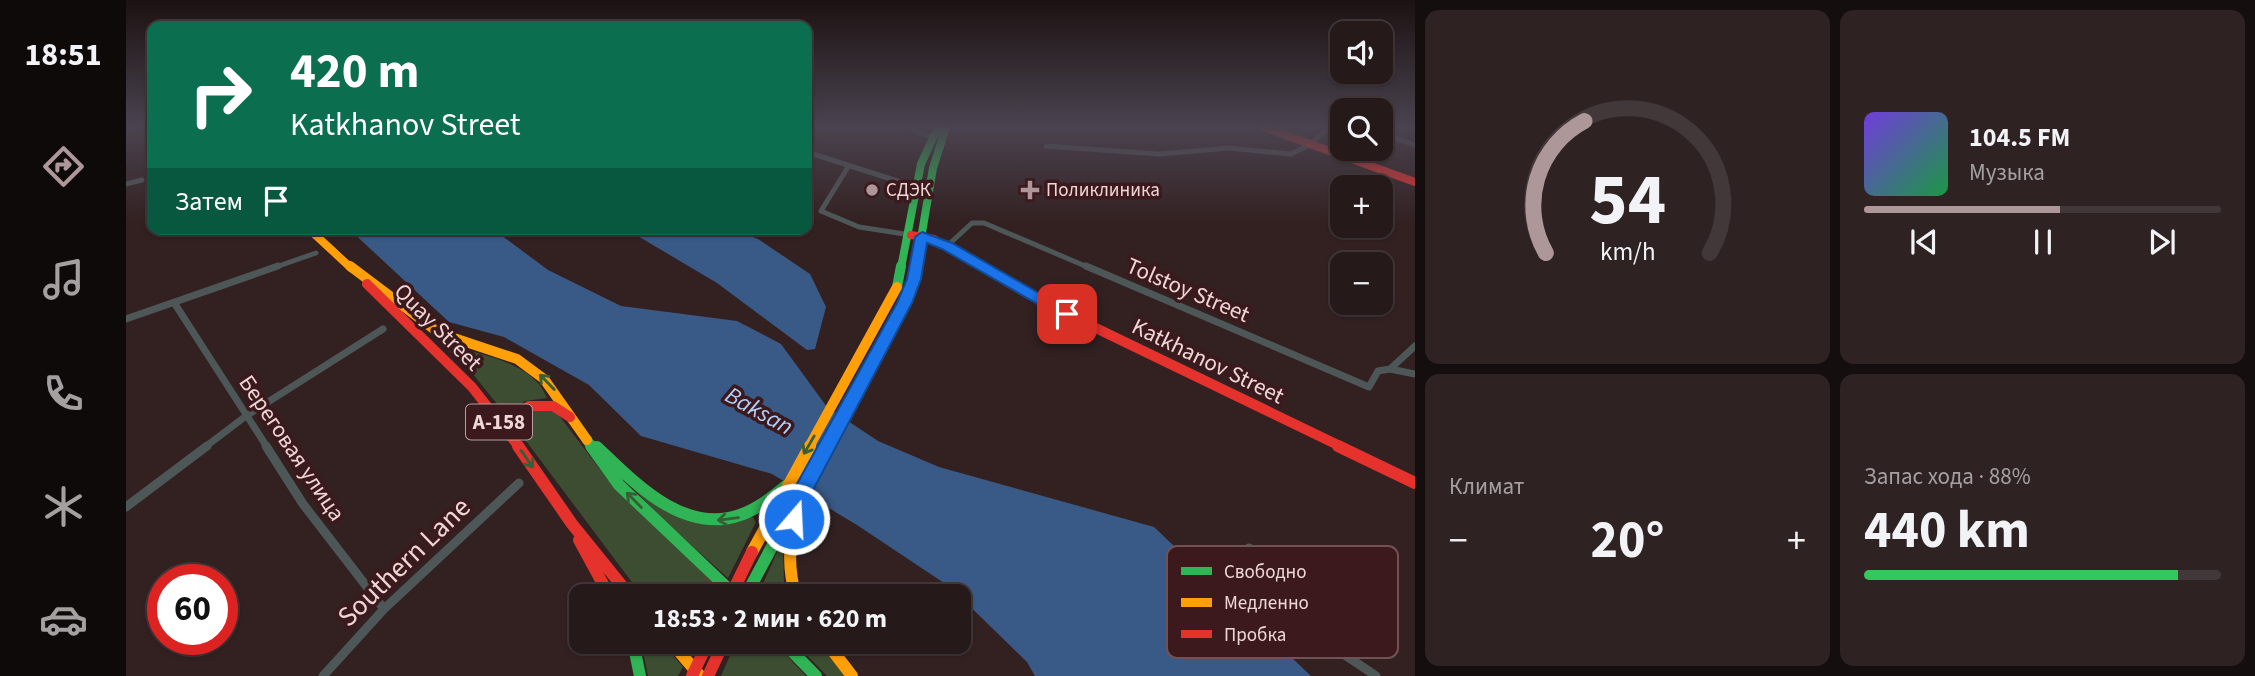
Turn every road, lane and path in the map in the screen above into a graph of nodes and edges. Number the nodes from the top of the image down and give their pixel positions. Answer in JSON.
{"nodes":[{"id":1,"x":825,"y":159,"type":"edge"},
{"id":2,"x":925,"y":159,"type":"edge"},
{"id":3,"x":932,"y":159,"type":"edge"},
{"id":4,"x":1351,"y":159,"type":"edge"},
{"id":5,"x":848,"y":167,"type":"junction"},
{"id":6,"x":142,"y":180,"type":"dead end"},
{"id":7,"x":1415,"y":182,"type":"edge"},
{"id":8,"x":126,"y":184,"type":"edge"},
{"id":9,"x":916,"y":187,"type":"junction"},
{"id":10,"x":316,"y":235,"type":"edge"},
{"id":11,"x":916,"y":236,"type":"junction"},
{"id":12,"x":947,"y":246,"type":"junction"},
{"id":13,"x":316,"y":253,"type":"dead end"},
{"id":14,"x":348,"y":265,"type":"junction"},
{"id":15,"x":175,"y":304,"type":"junction"},
{"id":16,"x":126,"y":319,"type":"edge"},
{"id":17,"x":383,"y":329,"type":"dead end"},
{"id":18,"x":1415,"y":346,"type":"edge"},
{"id":19,"x":1390,"y":369,"type":"junction"},
{"id":20,"x":1415,"y":374,"type":"edge"},
{"id":21,"x":247,"y":416,"type":"junction"},
{"id":22,"x":578,"y":424,"type":"junction"},
{"id":23,"x":587,"y":437,"type":"junction"},
{"id":24,"x":512,"y":438,"type":"junction"},
{"id":25,"x":519,"y":483,"type":"dead end"},
{"id":26,"x":1415,"y":483,"type":"edge"},
{"id":27,"x":786,"y":486,"type":"junction"},
{"id":28,"x":801,"y":493,"type":"junction"},
{"id":29,"x":126,"y":507,"type":"edge"},
{"id":30,"x":572,"y":524,"type":"junction"},
{"id":31,"x":603,"y":584,"type":"edge"},
{"id":32,"x":620,"y":584,"type":"edge"},
{"id":33,"x":723,"y":584,"type":"edge"},
{"id":34,"x":736,"y":584,"type":"edge"},
{"id":35,"x":752,"y":584,"type":"edge"},
{"id":36,"x":792,"y":584,"type":"edge"},
{"id":37,"x":384,"y":609,"type":"junction"},
{"id":38,"x":635,"y":654,"type":"edge"},
{"id":39,"x":681,"y":654,"type":"edge"},
{"id":40,"x":702,"y":654,"type":"edge"},
{"id":41,"x":718,"y":654,"type":"edge"},
{"id":42,"x":795,"y":654,"type":"edge"},
{"id":43,"x":835,"y":654,"type":"edge"},
{"id":44,"x":1352,"y":658,"type":"edge"},
{"id":45,"x":323,"y":676,"type":"edge"},
{"id":46,"x":640,"y":676,"type":"edge"},
{"id":47,"x":692,"y":676,"type":"edge"},
{"id":48,"x":700,"y":676,"type":"edge"},
{"id":49,"x":708,"y":676,"type":"edge"},
{"id":50,"x":816,"y":676,"type":"edge"},
{"id":51,"x":852,"y":676,"type":"edge"},
{"id":52,"x":1376,"y":676,"type":"edge"}],
"edges":[{"from":1,"to":5,"type":"street"},
{"from":2,"to":9,"type":"main road"},
{"from":3,"to":11,"type":"main road"},
{"from":4,"to":7,"type":"main road"},
{"from":5,"to":9,"type":"street"},
{"from":5,"to":11,"type":"street"},
{"from":6,"to":8,"type":"street"},
{"from":9,"to":11,"type":"main road"},
{"from":10,"to":14,"type":"main road","name":"Quay Street","number":"А-158"},
{"from":11,"to":12,"type":"main road","name":"Katkhanov Street"},
{"from":11,"to":27,"type":"main road","one_way":true},
{"from":11,"to":28,"type":"main road"},
{"from":12,"to":19,"type":"street","name":"Tolstoy Street"},
{"from":12,"to":26,"type":"main road","name":"Katkhanov Street"},
{"from":13,"to":15,"type":"street"},
{"from":22,"to":14,"type":"main road","number":"А-158","one_way":true},
{"from":14,"to":24,"type":"main road","name":"Quay Street","number":"А-158"},
{"from":15,"to":16,"type":"street"},
{"from":15,"to":21,"type":"street","name":"Береговая улица"},
{"from":17,"to":21,"type":"street"},
{"from":18,"to":19,"type":"street"},
{"from":19,"to":20,"type":"street"},
{"from":21,"to":29,"type":"street"},
{"from":21,"to":37,"type":"street","name":"Береговая улица"},
{"from":22,"to":23,"type":"main road","number":"А-158"},
{"from":22,"to":24,"type":"main road"},
{"from":27,"to":23,"type":"main road","one_way":true},
{"from":33,"to":23,"type":"main road","number":"А-158","one_way":true},
{"from":24,"to":30,"type":"main road","name":"Quay Street","number":"А-158","one_way":true},
{"from":25,"to":37,"type":"street","name":"Southern Lane"},
{"from":27,"to":34,"type":"main road","bridge":true},
{"from":28,"to":35,"type":"main road"},
{"from":28,"to":36,"type":"main road"},
{"from":30,"to":31,"type":"main road"},
{"from":30,"to":32,"type":"main road","name":"Quay Street","number":"А-158"},
{"from":37,"to":45,"type":"street","name":"Southern Lane"},
{"from":38,"to":46,"type":"main road"},
{"from":39,"to":48,"type":"main road"},
{"from":40,"to":47,"type":"main road","bridge":true},
{"from":41,"to":49,"type":"main road"},
{"from":42,"to":50,"type":"main road"},
{"from":43,"to":51,"type":"main road"},
{"from":44,"to":52,"type":"street"}]}
